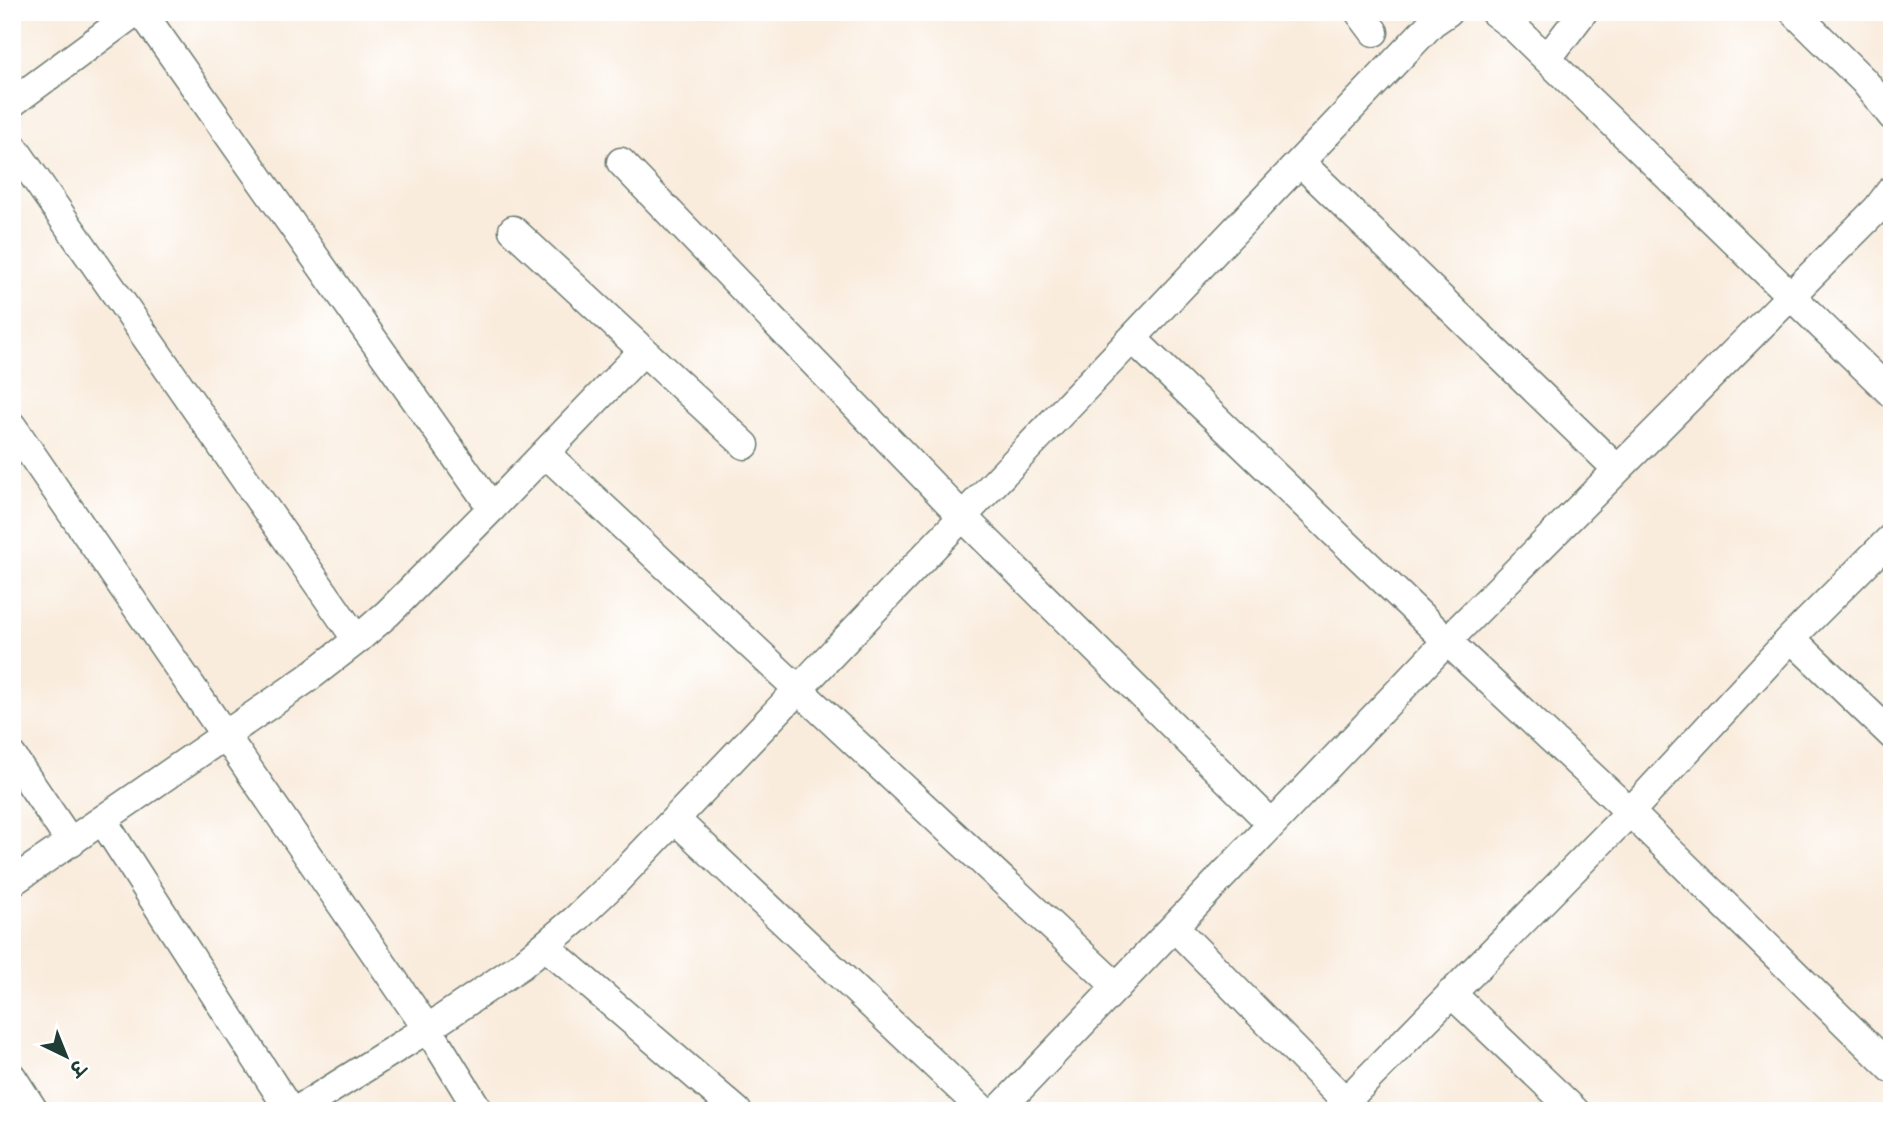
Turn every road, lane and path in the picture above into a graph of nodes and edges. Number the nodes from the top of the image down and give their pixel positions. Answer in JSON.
{"nodes":[{"id":1,"x":135,"y":12,"type":"edge"},
{"id":2,"x":142,"y":12,"type":"edge"},
{"id":3,"x":1448,"y":12,"type":"edge"},
{"id":4,"x":1494,"y":12,"type":"edge"},
{"id":5,"x":1583,"y":12,"type":"edge"},
{"id":6,"x":1794,"y":12,"type":"edge"},
{"id":7,"x":1546,"y":59,"type":"junction"},
{"id":8,"x":12,"y":103,"type":"edge"},
{"id":9,"x":1892,"y":116,"type":"edge"},
{"id":10,"x":12,"y":145,"type":"edge"},
{"id":11,"x":621,"y":162,"type":"dead end"},
{"id":12,"x":1300,"y":162,"type":"junction"},
{"id":13,"x":1892,"y":189,"type":"edge"},
{"id":14,"x":513,"y":230,"type":"dead end"},
{"id":15,"x":1790,"y":294,"type":"junction"},
{"id":16,"x":1133,"y":339,"type":"junction"},
{"id":17,"x":643,"y":351,"type":"junction"},
{"id":18,"x":1892,"y":394,"type":"edge"},
{"id":19,"x":12,"y":426,"type":"edge"},
{"id":20,"x":745,"y":445,"type":"dead end"},
{"id":21,"x":545,"y":453,"type":"junction"},
{"id":22,"x":1617,"y":470,"type":"junction"},
{"id":23,"x":492,"y":508,"type":"junction"},
{"id":24,"x":963,"y":517,"type":"junction"},
{"id":25,"x":1892,"y":537,"type":"edge"},
{"id":26,"x":1791,"y":638,"type":"junction"},
{"id":27,"x":357,"y":640,"type":"junction"},
{"id":28,"x":1447,"y":641,"type":"junction"},
{"id":29,"x":798,"y":690,"type":"junction"},
{"id":30,"x":226,"y":735,"type":"junction"},
{"id":31,"x":1892,"y":735,"type":"edge"},
{"id":32,"x":12,"y":756,"type":"edge"},
{"id":33,"x":1630,"y":812,"type":"junction"},
{"id":34,"x":675,"y":819,"type":"junction"},
{"id":35,"x":103,"y":821,"type":"junction"},
{"id":36,"x":1272,"y":824,"type":"junction"},
{"id":37,"x":71,"y":844,"type":"junction"},
{"id":38,"x":12,"y":882,"type":"edge"},
{"id":39,"x":1174,"y":927,"type":"junction"},
{"id":40,"x":545,"y":946,"type":"junction"},
{"id":41,"x":1117,"y":987,"type":"junction"},
{"id":42,"x":1451,"y":993,"type":"junction"},
{"id":43,"x":427,"y":1029,"type":"junction"},
{"id":44,"x":1892,"y":1069,"type":"edge"},
{"id":45,"x":12,"y":1077,"type":"edge"},
{"id":46,"x":1350,"y":1106,"type":"edge"},
{"id":47,"x":34,"y":1111,"type":"edge"},
{"id":48,"x":290,"y":1111,"type":"edge"},
{"id":49,"x":296,"y":1111,"type":"edge"},
{"id":50,"x":479,"y":1111,"type":"edge"},
{"id":51,"x":737,"y":1111,"type":"edge"},
{"id":52,"x":984,"y":1111,"type":"edge"},
{"id":53,"x":998,"y":1111,"type":"edge"},
{"id":54,"x":1575,"y":1111,"type":"edge"}],
"edges":[{"from":1,"to":8,"type":"street"},
{"from":2,"to":23,"type":"street"},
{"from":3,"to":12,"type":"street"},
{"from":4,"to":7,"type":"street"},
{"from":5,"to":7,"type":"street"},
{"from":6,"to":9,"type":"street"},
{"from":7,"to":15,"type":"street"},
{"from":10,"to":27,"type":"street"},
{"from":11,"to":24,"type":"street"},
{"from":12,"to":16,"type":"street"},
{"from":12,"to":22,"type":"street"},
{"from":13,"to":15,"type":"street"},
{"from":14,"to":17,"type":"street"},
{"from":15,"to":18,"type":"street"},
{"from":15,"to":22,"type":"street"},
{"from":16,"to":24,"type":"street"},
{"from":16,"to":28,"type":"street"},
{"from":17,"to":20,"type":"street"},
{"from":17,"to":21,"type":"street"},
{"from":19,"to":30,"type":"street"},
{"from":21,"to":23,"type":"street"},
{"from":21,"to":29,"type":"street"},
{"from":22,"to":28,"type":"street"},
{"from":23,"to":27,"type":"street"},
{"from":24,"to":29,"type":"street"},
{"from":24,"to":36,"type":"street"},
{"from":25,"to":26,"type":"street"},
{"from":26,"to":31,"type":"street"},
{"from":26,"to":33,"type":"street"},
{"from":27,"to":30,"type":"street"},
{"from":28,"to":33,"type":"street"},
{"from":28,"to":36,"type":"street"},
{"from":29,"to":34,"type":"street"},
{"from":29,"to":41,"type":"street"},
{"from":30,"to":35,"type":"street"},
{"from":30,"to":43,"type":"street"},
{"from":32,"to":37,"type":"street"},
{"from":33,"to":42,"type":"street"},
{"from":33,"to":44,"type":"street"},
{"from":34,"to":40,"type":"street"},
{"from":34,"to":52,"type":"street"},
{"from":35,"to":37,"type":"street"},
{"from":35,"to":48,"type":"street"},
{"from":36,"to":39,"type":"street"},
{"from":37,"to":38,"type":"street"},
{"from":39,"to":41,"type":"street"},
{"from":39,"to":46,"type":"street"},
{"from":40,"to":43,"type":"street"},
{"from":40,"to":51,"type":"street"},
{"from":41,"to":53,"type":"street"},
{"from":42,"to":46,"type":"street"},
{"from":42,"to":54,"type":"street"},
{"from":43,"to":49,"type":"street"},
{"from":43,"to":50,"type":"street"},
{"from":45,"to":47,"type":"street"}]}
